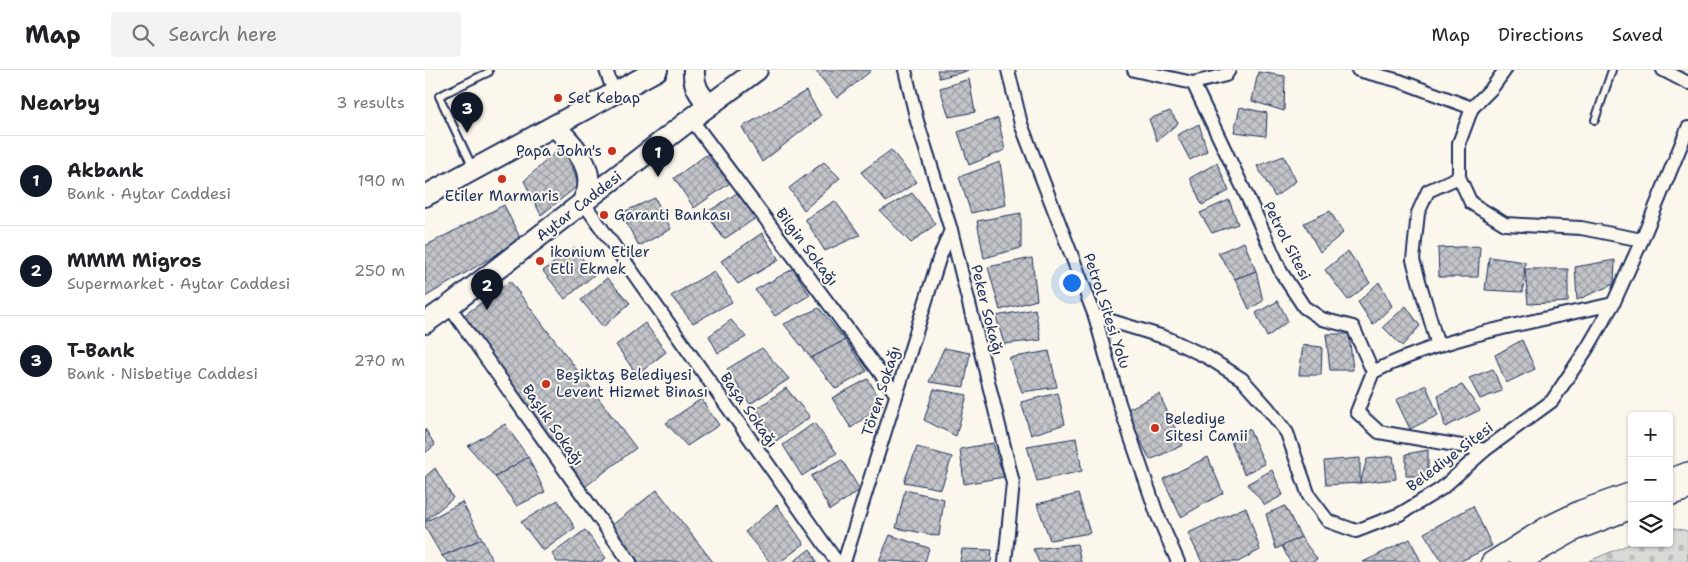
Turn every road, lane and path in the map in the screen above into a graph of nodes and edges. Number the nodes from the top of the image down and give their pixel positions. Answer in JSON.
{"nodes":[{"id":1,"x":606,"y":70,"type":"edge"},
{"id":2,"x":657,"y":70,"type":"edge"},
{"id":3,"x":694,"y":70,"type":"edge"},
{"id":4,"x":757,"y":70,"type":"edge"},
{"id":5,"x":905,"y":70,"type":"edge"},
{"id":6,"x":1008,"y":70,"type":"edge"},
{"id":7,"x":1134,"y":70,"type":"edge"},
{"id":8,"x":1229,"y":70,"type":"edge"},
{"id":9,"x":1358,"y":70,"type":"edge"},
{"id":10,"x":1505,"y":70,"type":"edge"},
{"id":11,"x":1611,"y":70,"type":"edge"},
{"id":12,"x":1663,"y":70,"type":"edge"},
{"id":13,"x":489,"y":72,"type":"dead end"},
{"id":14,"x":1193,"y":83,"type":"junction"},
{"id":15,"x":1688,"y":83,"type":"edge"},
{"id":16,"x":614,"y":92,"type":"junction"},
{"id":17,"x":710,"y":105,"type":"junction"},
{"id":18,"x":1472,"y":108,"type":"junction"},
{"id":19,"x":691,"y":119,"type":"junction"},
{"id":20,"x":1595,"y":120,"type":"dead end"},
{"id":21,"x":554,"y":126,"type":"junction"},
{"id":22,"x":1688,"y":128,"type":"edge"},
{"id":23,"x":474,"y":169,"type":"junction"},
{"id":24,"x":1459,"y":177,"type":"junction"},
{"id":25,"x":425,"y":196,"type":"edge"},
{"id":26,"x":583,"y":202,"type":"junction"},
{"id":27,"x":951,"y":230,"type":"junction"},
{"id":28,"x":1642,"y":240,"type":"junction"},
{"id":29,"x":1613,"y":304,"type":"junction"},
{"id":30,"x":449,"y":306,"type":"junction"},
{"id":31,"x":1095,"y":316,"type":"junction"},
{"id":32,"x":425,"y":323,"type":"edge"},
{"id":33,"x":1438,"y":346,"type":"junction"},
{"id":34,"x":1373,"y":372,"type":"junction"},
{"id":35,"x":897,"y":394,"type":"junction"},
{"id":36,"x":1485,"y":450,"type":"junction"},
{"id":37,"x":1688,"y":472,"type":"edge"},
{"id":38,"x":1673,"y":478,"type":"edge"},
{"id":39,"x":1688,"y":490,"type":"edge"},
{"id":40,"x":1628,"y":493,"type":"edge"},
{"id":41,"x":1673,"y":495,"type":"edge"},
{"id":42,"x":1628,"y":511,"type":"edge"},
{"id":43,"x":630,"y":562,"type":"edge"},
{"id":44,"x":837,"y":562,"type":"edge"},
{"id":45,"x":844,"y":562,"type":"edge"},
{"id":46,"x":1005,"y":562,"type":"edge"},
{"id":47,"x":1178,"y":562,"type":"edge"},
{"id":48,"x":1491,"y":562,"type":"edge"},
{"id":49,"x":1520,"y":562,"type":"edge"}],
"edges":[{"from":1,"to":16,"type":"street"},
{"from":2,"to":16,"type":"main road"},
{"from":3,"to":17,"type":"main road"},
{"from":4,"to":17,"type":"main road","name":"Aytar Caddesi"},
{"from":5,"to":27,"type":"street","name":"Peker Sokağı"},
{"from":6,"to":31,"type":"street","name":"Petrol Sitesi Yolu"},
{"from":7,"to":14,"type":"street"},
{"from":8,"to":14,"type":"street"},
{"from":9,"to":18,"type":"street"},
{"from":10,"to":18,"type":"street"},
{"from":11,"to":20,"type":"lane"},
{"from":12,"to":15,"type":"street"},
{"from":13,"to":23,"type":"lane"},
{"from":14,"to":34,"type":"street","name":"Petrol Sitesi"},
{"from":16,"to":21,"type":"main road"},
{"from":17,"to":19,"type":"main road","name":"Aytar Caddesi"},
{"from":18,"to":24,"type":"street"},
{"from":19,"to":26,"type":"main road","name":"Aytar Caddesi"},
{"from":19,"to":35,"type":"street","name":"Bilgin Sokağı"},
{"from":21,"to":23,"type":"main road"},
{"from":21,"to":26,"type":"main road"},
{"from":22,"to":28,"type":"street","name":"Belediye Sitesi"},
{"from":23,"to":25,"type":"main road"},
{"from":24,"to":28,"type":"street"},
{"from":24,"to":33,"type":"street"},
{"from":26,"to":30,"type":"main road","name":"Aytar Caddesi"},
{"from":26,"to":44,"type":"street","name":"Başa Sokağı"},
{"from":27,"to":35,"type":"street","name":"Tören Sokağı"},
{"from":27,"to":46,"type":"street","name":"Peker Sokağı"},
{"from":28,"to":29,"type":"street","name":"Belediye Sitesi"},
{"from":29,"to":33,"type":"street"},
{"from":29,"to":36,"type":"street","name":"Belediye Sitesi"},
{"from":30,"to":32,"type":"main road","name":"Aytar Caddesi"},
{"from":30,"to":43,"type":"street","name":"Başlık Sokağı"},
{"from":31,"to":36,"type":"street","name":"Belediye Sitesi"},
{"from":31,"to":47,"type":"street","name":"Petrol Sitesi Yolu"},
{"from":33,"to":34,"type":"street"},
{"from":34,"to":36,"type":"street"},
{"from":35,"to":45,"type":"street","name":"Tören Sokağı"},
{"from":37,"to":38,"type":"main road"},
{"from":39,"to":41,"type":"main road"},
{"from":40,"to":48,"type":"main road"},
{"from":42,"to":49,"type":"main road"}]}
